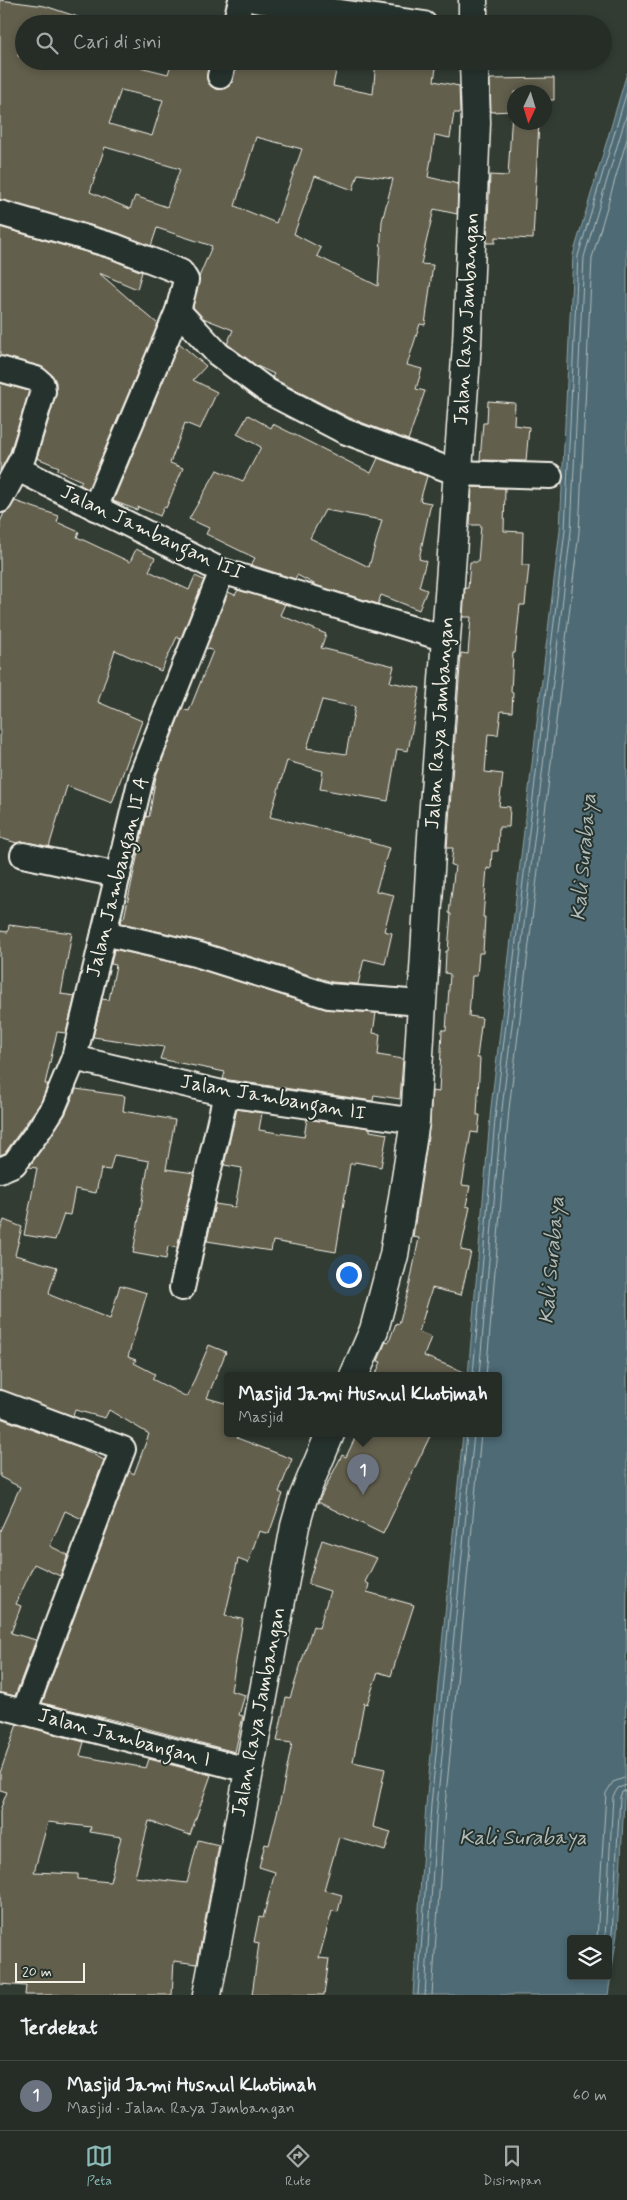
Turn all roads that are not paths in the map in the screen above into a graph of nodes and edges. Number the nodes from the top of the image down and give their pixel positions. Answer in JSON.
{"nodes":[{"id":1,"x":241,"y":0,"type":"edge"},
{"id":2,"x":255,"y":0,"type":"edge"},
{"id":3,"x":473,"y":0,"type":"edge"},
{"id":4,"x":237,"y":15,"type":"edge"},
{"id":5,"x":361,"y":15,"type":"edge"},
{"id":6,"x":473,"y":15,"type":"edge"},
{"id":7,"x":474,"y":70,"type":"edge"},
{"id":8,"x":0,"y":213,"type":"edge"},
{"id":9,"x":178,"y":311,"type":"junction"},
{"id":10,"x":0,"y":369,"type":"edge"},
{"id":11,"x":18,"y":470,"type":"junction"},
{"id":12,"x":458,"y":473,"type":"junction"},
{"id":13,"x":550,"y":476,"type":"dead end"},
{"id":14,"x":0,"y":500,"type":"edge"},
{"id":15,"x":95,"y":508,"type":"junction"},
{"id":16,"x":222,"y":571,"type":"junction"},
{"id":17,"x":446,"y":639,"type":"junction"},
{"id":18,"x":23,"y":855,"type":"dead end"},
{"id":19,"x":118,"y":875,"type":"junction"},
{"id":20,"x":104,"y":933,"type":"junction"},
{"id":21,"x":422,"y":1003,"type":"junction"},
{"id":22,"x":74,"y":1058,"type":"junction"},
{"id":23,"x":226,"y":1094,"type":"junction"},
{"id":24,"x":415,"y":1121,"type":"junction"},
{"id":25,"x":0,"y":1170,"type":"edge"},
{"id":26,"x":182,"y":1288,"type":"dead end"},
{"id":27,"x":356,"y":1372,"type":"edge"},
{"id":28,"x":0,"y":1403,"type":"edge"},
{"id":29,"x":329,"y":1437,"type":"edge"},
{"id":30,"x":0,"y":1706,"type":"edge"},
{"id":31,"x":24,"y":1712,"type":"junction"},
{"id":32,"x":248,"y":1770,"type":"junction"},
{"id":33,"x":207,"y":1995,"type":"edge"}],
"edges":[{"from":1,"to":4,"type":"street"},
{"from":2,"to":5,"type":"street"},
{"from":3,"to":6,"type":"main road"},
{"from":7,"to":12,"type":"main road","name":"Jalan Raya Jambangan"},
{"from":8,"to":9,"type":"street"},
{"from":9,"to":12,"type":"street"},
{"from":9,"to":15,"type":"street"},
{"from":10,"to":11,"type":"street"},
{"from":11,"to":14,"type":"street"},
{"from":11,"to":15,"type":"street","name":"Jalan Jambangan III"},
{"from":12,"to":13,"type":"street"},
{"from":12,"to":17,"type":"main road","name":"Jalan Raya Jambangan"},
{"from":15,"to":16,"type":"street","name":"Jalan Jambangan III"},
{"from":16,"to":17,"type":"street","name":"Jalan Jambangan III"},
{"from":16,"to":19,"type":"street","name":"Jalan Jambangan II A"},
{"from":17,"to":21,"type":"main road","name":"Jalan Raya Jambangan"},
{"from":18,"to":19,"type":"street"},
{"from":19,"to":20,"type":"street","name":"Jalan Jambangan II A"},
{"from":20,"to":21,"type":"street"},
{"from":20,"to":22,"type":"street","name":"Jalan Jambangan II A"},
{"from":21,"to":24,"type":"main road","name":"Jalan Raya Jambangan"},
{"from":22,"to":23,"type":"street","name":"Jalan Jambangan II"},
{"from":22,"to":25,"type":"street","name":"Jalan Jambangan II A"},
{"from":23,"to":24,"type":"street","name":"Jalan Jambangan II"},
{"from":23,"to":26,"type":"street"},
{"from":24,"to":27,"type":"main road","name":"Jalan Raya Jambangan"},
{"from":28,"to":31,"type":"street"},
{"from":29,"to":32,"type":"main road","name":"Jalan Raya Jambangan"},
{"from":30,"to":31,"type":"street","name":"Jalan Jambangan I"},
{"from":31,"to":32,"type":"street","name":"Jalan Jambangan I"},
{"from":32,"to":33,"type":"main road","name":"Jalan Raya Jambangan"}]}
